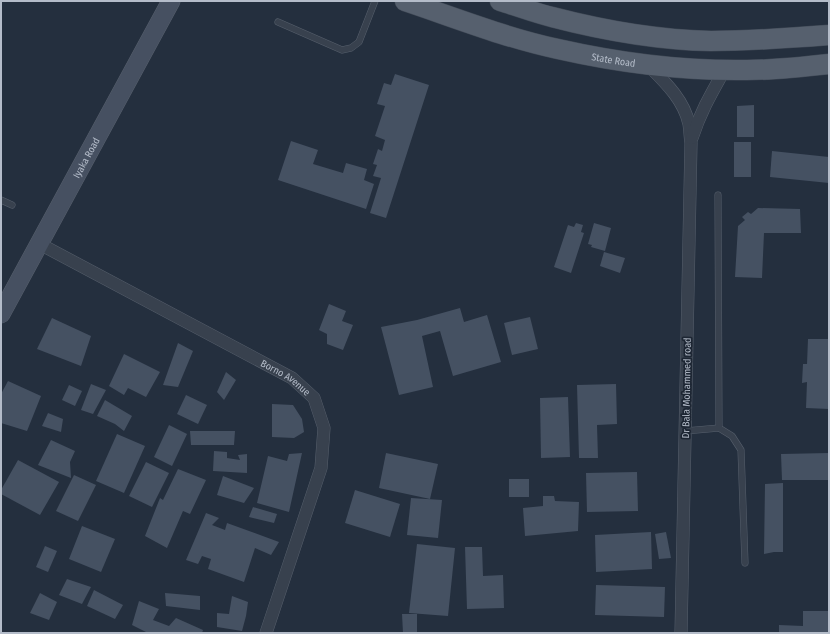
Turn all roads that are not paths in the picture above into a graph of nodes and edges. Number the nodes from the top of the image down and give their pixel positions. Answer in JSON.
{"nodes":[{"id":1,"x":171,"y":1,"type":"edge"},
{"id":2,"x":375,"y":1,"type":"edge"},
{"id":3,"x":405,"y":1,"type":"edge"},
{"id":4,"x":500,"y":1,"type":"edge"},
{"id":5,"x":278,"y":22,"type":"dead end"},
{"id":6,"x":829,"y":34,"type":"edge"},
{"id":7,"x":829,"y":64,"type":"edge"},
{"id":8,"x":648,"y":65,"type":"junction"},
{"id":9,"x":725,"y":70,"type":"junction"},
{"id":10,"x":691,"y":143,"type":"junction"},
{"id":11,"x":718,"y":195,"type":"dead end"},
{"id":12,"x":1,"y":200,"type":"edge"},
{"id":13,"x":12,"y":206,"type":"dead end"},
{"id":14,"x":38,"y":243,"type":"junction"},
{"id":15,"x":1,"y":314,"type":"edge"},
{"id":16,"x":718,"y":428,"type":"junction"},
{"id":17,"x":685,"y":431,"type":"junction"},
{"id":18,"x":745,"y":563,"type":"dead end"},
{"id":19,"x":266,"y":633,"type":"edge"},
{"id":20,"x":681,"y":633,"type":"edge"}],
"edges":[{"from":1,"to":14,"type":"main road","name":"Iyaka Road"},
{"from":2,"to":5,"type":"lane"},
{"from":3,"to":8,"type":"main road","name":"State Road"},
{"from":4,"to":6,"type":"main road"},
{"from":7,"to":9,"type":"main road","name":"State Road"},
{"from":8,"to":9,"type":"main road","name":"State Road"},
{"from":8,"to":10,"type":"street"},
{"from":9,"to":10,"type":"street"},
{"from":10,"to":17,"type":"street","name":"Dr Bala Mohammed road"},
{"from":11,"to":16,"type":"lane"},
{"from":12,"to":13,"type":"lane"},
{"from":14,"to":15,"type":"main road","name":"Iyaka Road"},
{"from":14,"to":19,"type":"street","name":"Borno Avenue"},
{"from":16,"to":17,"type":"lane"},
{"from":16,"to":18,"type":"lane"},
{"from":17,"to":20,"type":"street","name":"Dr Bala Mohammed road"}]}
